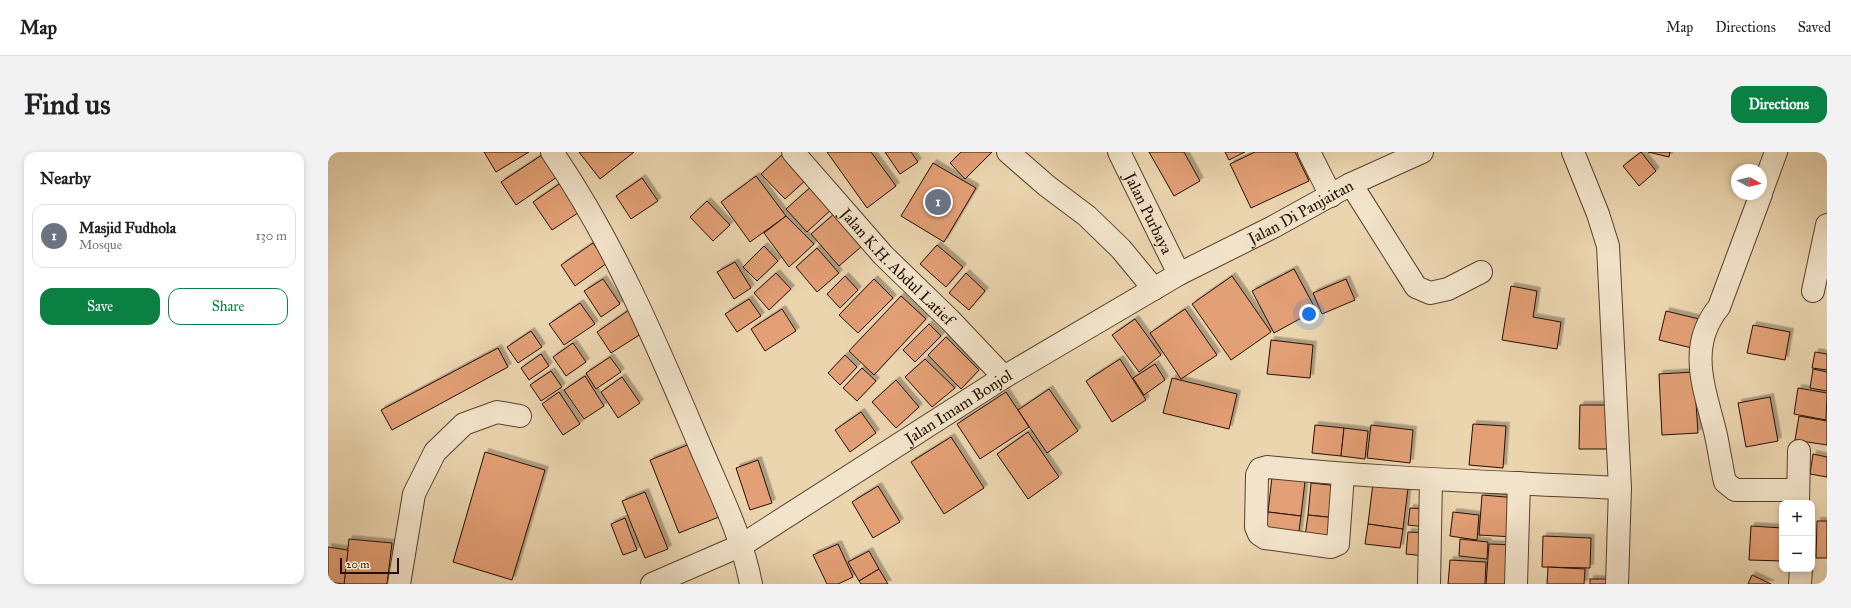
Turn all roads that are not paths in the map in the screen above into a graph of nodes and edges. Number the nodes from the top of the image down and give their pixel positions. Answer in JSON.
{"nodes":[{"id":1,"x":552,"y":152,"type":"edge"},
{"id":2,"x":793,"y":152,"type":"edge"},
{"id":3,"x":1008,"y":152,"type":"edge"},
{"id":4,"x":1119,"y":152,"type":"edge"},
{"id":5,"x":1309,"y":152,"type":"edge"},
{"id":6,"x":1422,"y":152,"type":"edge"},
{"id":7,"x":1573,"y":152,"type":"edge"},
{"id":8,"x":1776,"y":152,"type":"edge"},
{"id":9,"x":1767,"y":177,"type":"edge"},
{"id":10,"x":1351,"y":184,"type":"junction"},
{"id":11,"x":1331,"y":196,"type":"junction"},
{"id":12,"x":1759,"y":200,"type":"edge"},
{"id":13,"x":1827,"y":225,"type":"edge"},
{"id":14,"x":1481,"y":272,"type":"dead end"},
{"id":15,"x":1179,"y":274,"type":"junction"},
{"id":16,"x":1819,"y":282,"type":"edge"},
{"id":17,"x":1154,"y":289,"type":"junction"},
{"id":18,"x":1004,"y":377,"type":"junction"},
{"id":19,"x":520,"y":416,"type":"dead end"},
{"id":20,"x":1799,"y":451,"type":"dead end"},
{"id":21,"x":1343,"y":474,"type":"junction"},
{"id":22,"x":1431,"y":480,"type":"junction"},
{"id":23,"x":1519,"y":483,"type":"junction"},
{"id":24,"x":1620,"y":488,"type":"junction"},
{"id":25,"x":1798,"y":496,"type":"edge"},
{"id":26,"x":742,"y":545,"type":"junction"},
{"id":27,"x":1801,"y":572,"type":"edge"},
{"id":28,"x":399,"y":584,"type":"edge"},
{"id":29,"x":652,"y":584,"type":"edge"},
{"id":30,"x":751,"y":584,"type":"edge"},
{"id":31,"x":1429,"y":584,"type":"edge"},
{"id":32,"x":1516,"y":584,"type":"edge"},
{"id":33,"x":1618,"y":584,"type":"edge"},
{"id":34,"x":1800,"y":584,"type":"edge"}],
"edges":[{"from":1,"to":26,"type":"street"},
{"from":2,"to":18,"type":"street","name":"Jalan K.H. Abdul Latief"},
{"from":3,"to":17,"type":"street"},
{"from":4,"to":15,"type":"street","name":"Jalan Purbaya"},
{"from":5,"to":11,"type":"street"},
{"from":6,"to":10,"type":"street","name":"Jalan Di Panjaitan"},
{"from":7,"to":24,"type":"street"},
{"from":8,"to":9,"type":"street"},
{"from":10,"to":11,"type":"street","name":"Jalan Di Panjaitan"},
{"from":10,"to":14,"type":"street"},
{"from":11,"to":15,"type":"street","name":"Jalan Di Panjaitan"},
{"from":12,"to":25,"type":"street"},
{"from":13,"to":16,"type":"street"},
{"from":15,"to":17,"type":"street","name":"Jalan Imam Bonjol"},
{"from":17,"to":18,"type":"street","name":"Jalan Imam Bonjol"},
{"from":18,"to":26,"type":"street","name":"Jalan Imam Bonjol"},
{"from":19,"to":28,"type":"street"},
{"from":20,"to":25,"type":"street"},
{"from":21,"to":21,"type":"street"},
{"from":21,"to":22,"type":"street"},
{"from":22,"to":23,"type":"street"},
{"from":22,"to":31,"type":"street"},
{"from":23,"to":24,"type":"street"},
{"from":23,"to":32,"type":"street"},
{"from":24,"to":33,"type":"street"},
{"from":26,"to":29,"type":"street","name":"Jalan Imam Bonjol"},
{"from":26,"to":30,"type":"street"},
{"from":27,"to":34,"type":"street"}]}
